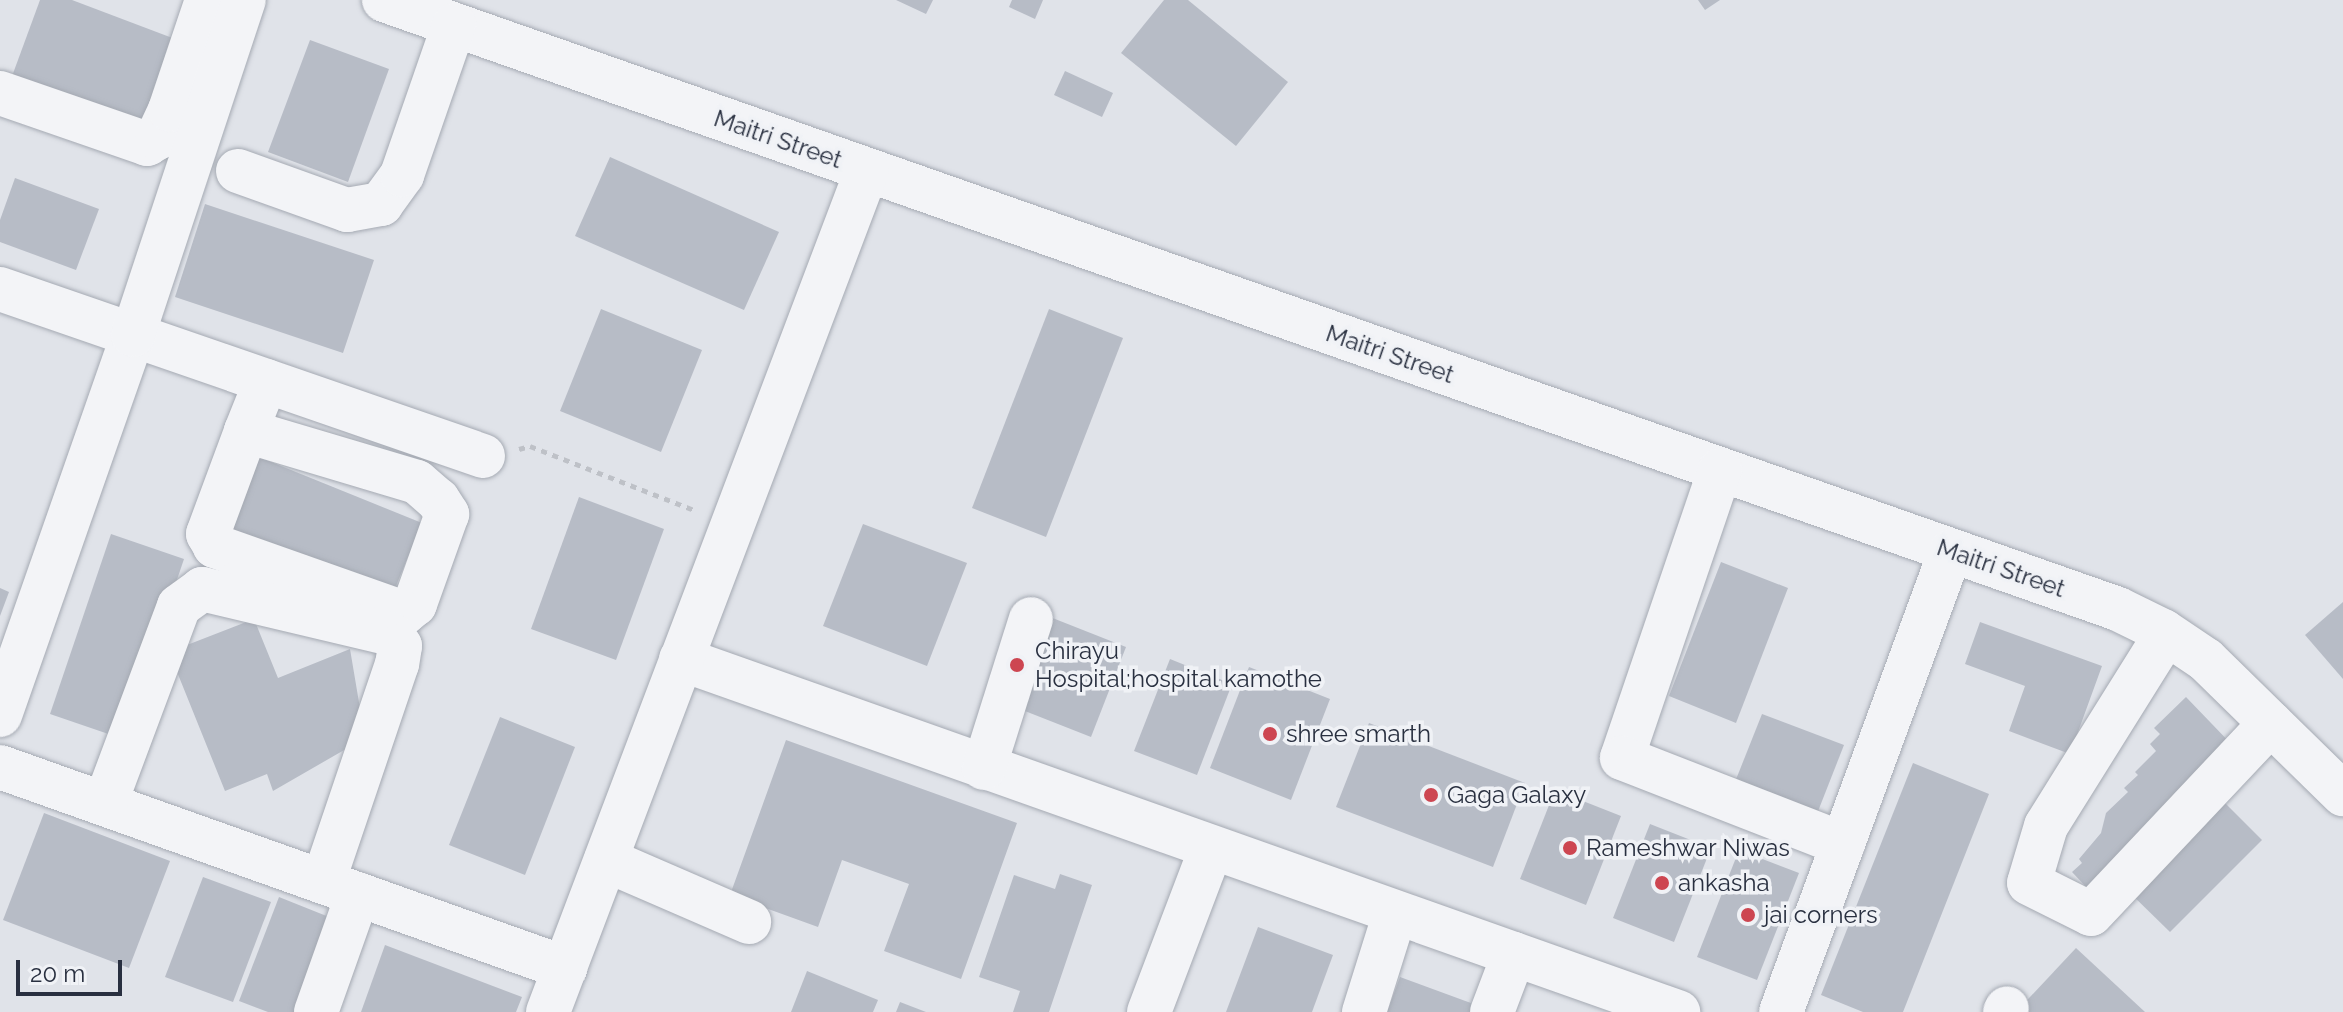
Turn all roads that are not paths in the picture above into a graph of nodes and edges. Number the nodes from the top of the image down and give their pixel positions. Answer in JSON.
{"nodes":[{"id":1,"x":207,"y":0,"type":"edge"},
{"id":2,"x":244,"y":0,"type":"edge"},
{"id":3,"x":384,"y":0,"type":"edge"},
{"id":4,"x":454,"y":25,"type":"junction"},
{"id":5,"x":0,"y":93,"type":"edge"},
{"id":6,"x":867,"y":170,"type":"junction"},
{"id":7,"x":238,"y":171,"type":"dead end"},
{"id":8,"x":0,"y":289,"type":"edge"},
{"id":9,"x":133,"y":335,"type":"junction"},
{"id":10,"x":266,"y":381,"type":"junction"},
{"id":11,"x":246,"y":431,"type":"junction"},
{"id":12,"x":483,"y":456,"type":"road end"},
{"id":13,"x":1720,"y":470,"type":"junction"},
{"id":14,"x":1951,"y":551,"type":"junction"},
{"id":15,"x":1031,"y":619,"type":"dead end"},
{"id":16,"x":2166,"y":634,"type":"junction"},
{"id":17,"x":681,"y":659,"type":"junction"},
{"id":18,"x":0,"y":715,"type":"edge"},
{"id":19,"x":2271,"y":723,"type":"junction"},
{"id":20,"x":0,"y":767,"type":"edge"},
{"id":21,"x":984,"y":768,"type":"junction"},
{"id":22,"x":2343,"y":794,"type":"edge"},
{"id":23,"x":105,"y":804,"type":"junction"},
{"id":24,"x":1843,"y":844,"type":"junction"},
{"id":25,"x":1211,"y":849,"type":"junction"},
{"id":26,"x":606,"y":860,"type":"junction"},
{"id":27,"x":340,"y":888,"type":"junction"},
{"id":28,"x":1395,"y":913,"type":"junction"},
{"id":29,"x":749,"y":922,"type":"dead end"},
{"id":30,"x":1514,"y":954,"type":"junction"},
{"id":31,"x":565,"y":968,"type":"junction"},
{"id":32,"x":316,"y":1012,"type":"edge"},
{"id":33,"x":548,"y":1012,"type":"edge"},
{"id":34,"x":1149,"y":1012,"type":"edge"},
{"id":35,"x":1364,"y":1012,"type":"edge"},
{"id":36,"x":1492,"y":1012,"type":"edge"},
{"id":37,"x":1678,"y":1012,"type":"edge"},
{"id":38,"x":1781,"y":1012,"type":"edge"}],
"edges":[{"from":1,"to":5,"type":"street"},
{"from":2,"to":9,"type":"street"},
{"from":3,"to":4,"type":"street","name":"Maitri Street"},
{"from":4,"to":6,"type":"street","name":"Maitri Street"},
{"from":4,"to":7,"type":"street"},
{"from":6,"to":13,"type":"street","name":"Maitri Street"},
{"from":6,"to":17,"type":"street"},
{"from":8,"to":9,"type":"street"},
{"from":9,"to":10,"type":"street"},
{"from":9,"to":18,"type":"street"},
{"from":10,"to":11,"type":"street"},
{"from":10,"to":12,"type":"street"},
{"from":11,"to":11,"type":"street"},
{"from":13,"to":14,"type":"street","name":"Maitri Street"},
{"from":13,"to":24,"type":"street"},
{"from":14,"to":16,"type":"street","name":"Maitri Street"},
{"from":14,"to":24,"type":"street"},
{"from":15,"to":21,"type":"street"},
{"from":16,"to":19,"type":"street","name":"Maitri Street"},
{"from":16,"to":19,"type":"street"},
{"from":17,"to":21,"type":"street"},
{"from":17,"to":26,"type":"street"},
{"from":19,"to":22,"type":"street","name":"Maitri Street"},
{"from":20,"to":23,"type":"street"},
{"from":21,"to":25,"type":"street"},
{"from":23,"to":27,"type":"street"},
{"from":23,"to":27,"type":"street"},
{"from":24,"to":38,"type":"street"},
{"from":25,"to":28,"type":"street"},
{"from":25,"to":34,"type":"street"},
{"from":26,"to":29,"type":"street"},
{"from":26,"to":31,"type":"street"},
{"from":27,"to":31,"type":"street"},
{"from":27,"to":32,"type":"street"},
{"from":28,"to":30,"type":"street"},
{"from":28,"to":35,"type":"street"},
{"from":30,"to":36,"type":"street"},
{"from":30,"to":37,"type":"street"},
{"from":31,"to":33,"type":"street"}]}
